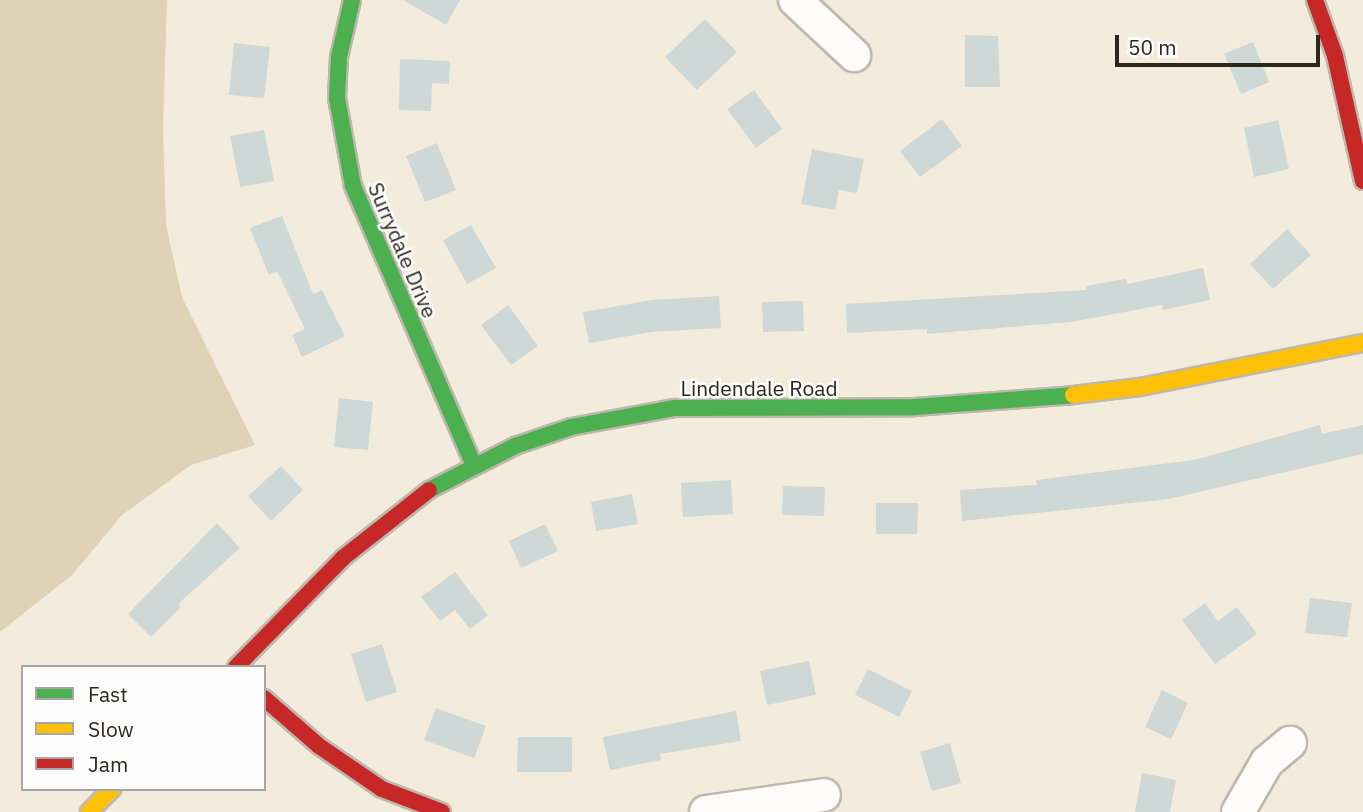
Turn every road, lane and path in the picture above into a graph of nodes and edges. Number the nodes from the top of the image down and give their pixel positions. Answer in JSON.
{"nodes":[{"id":1,"x":352,"y":0,"type":"edge"},
{"id":2,"x":795,"y":0,"type":"edge"},
{"id":3,"x":1315,"y":0,"type":"edge"},
{"id":4,"x":854,"y":55,"type":"dead end"},
{"id":5,"x":1363,"y":181,"type":"edge"},
{"id":6,"x":1363,"y":343,"type":"edge"},
{"id":7,"x":474,"y":465,"type":"junction"},
{"id":8,"x":238,"y":665,"type":"edge"},
{"id":9,"x":266,"y":700,"type":"edge"},
{"id":10,"x":1290,"y":743,"type":"dead end"},
{"id":11,"x":110,"y":791,"type":"edge"},
{"id":12,"x":824,"y":795,"type":"dead end"},
{"id":13,"x":89,"y":812,"type":"edge"},
{"id":14,"x":442,"y":812,"type":"edge"},
{"id":15,"x":706,"y":812,"type":"edge"},
{"id":16,"x":1238,"y":812,"type":"edge"}],
"edges":[{"from":1,"to":7,"type":"street","name":"Surrydale Drive"},
{"from":2,"to":4,"type":"street"},
{"from":3,"to":5,"type":"street"},
{"from":6,"to":7,"type":"street","name":"Lindendale Road"},
{"from":7,"to":8,"type":"street","name":"Lindendale Road"},
{"from":9,"to":14,"type":"street"},
{"from":10,"to":16,"type":"street"},
{"from":11,"to":13,"type":"street"},
{"from":12,"to":15,"type":"street"}]}
